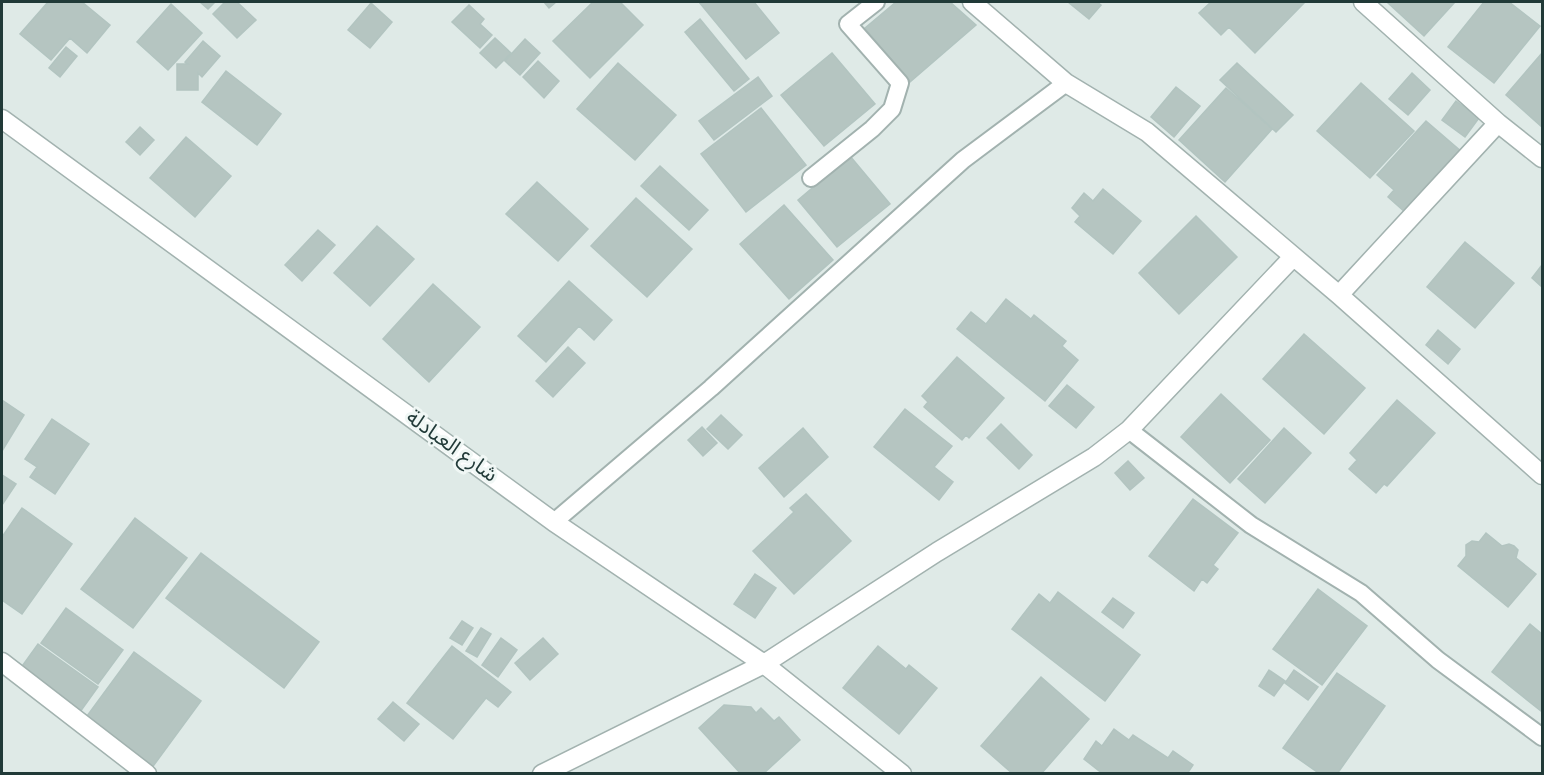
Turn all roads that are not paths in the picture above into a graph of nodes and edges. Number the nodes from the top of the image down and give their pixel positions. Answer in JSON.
{"nodes":[{"id":1,"x":876,"y":2,"type":"edge"},
{"id":2,"x":972,"y":2,"type":"edge"},
{"id":3,"x":1363,"y":2,"type":"edge"},
{"id":4,"x":1066,"y":83,"type":"junction"},
{"id":5,"x":2,"y":119,"type":"edge"},
{"id":6,"x":1498,"y":123,"type":"junction"},
{"id":7,"x":1542,"y":158,"type":"edge"},
{"id":8,"x":811,"y":178,"type":"dead end"},
{"id":9,"x":1293,"y":257,"type":"junction"},
{"id":10,"x":1339,"y":295,"type":"junction"},
{"id":11,"x":1129,"y":430,"type":"junction"},
{"id":12,"x":1542,"y":475,"type":"edge"},
{"id":13,"x":554,"y":522,"type":"junction"},
{"id":14,"x":2,"y":662,"type":"edge"},
{"id":15,"x":764,"y":664,"type":"junction"},
{"id":16,"x":1542,"y":737,"type":"edge"},
{"id":17,"x":147,"y":774,"type":"edge"},
{"id":18,"x":542,"y":774,"type":"edge"},
{"id":19,"x":902,"y":774,"type":"edge"}],
"edges":[{"from":1,"to":8,"type":"lane"},
{"from":2,"to":4,"type":"street"},
{"from":3,"to":6,"type":"street"},
{"from":4,"to":9,"type":"street"},
{"from":4,"to":13,"type":"lane"},
{"from":5,"to":13,"type":"street","name":"شارع العبادلة"},
{"from":6,"to":7,"type":"street"},
{"from":6,"to":10,"type":"street"},
{"from":9,"to":10,"type":"street"},
{"from":9,"to":11,"type":"street"},
{"from":10,"to":12,"type":"street"},
{"from":11,"to":15,"type":"street"},
{"from":11,"to":16,"type":"lane"},
{"from":13,"to":15,"type":"street","name":"شارع العبادلة"},
{"from":14,"to":17,"type":"street"},
{"from":15,"to":18,"type":"street"},
{"from":15,"to":19,"type":"street","name":"شارع العبادلة"}]}
